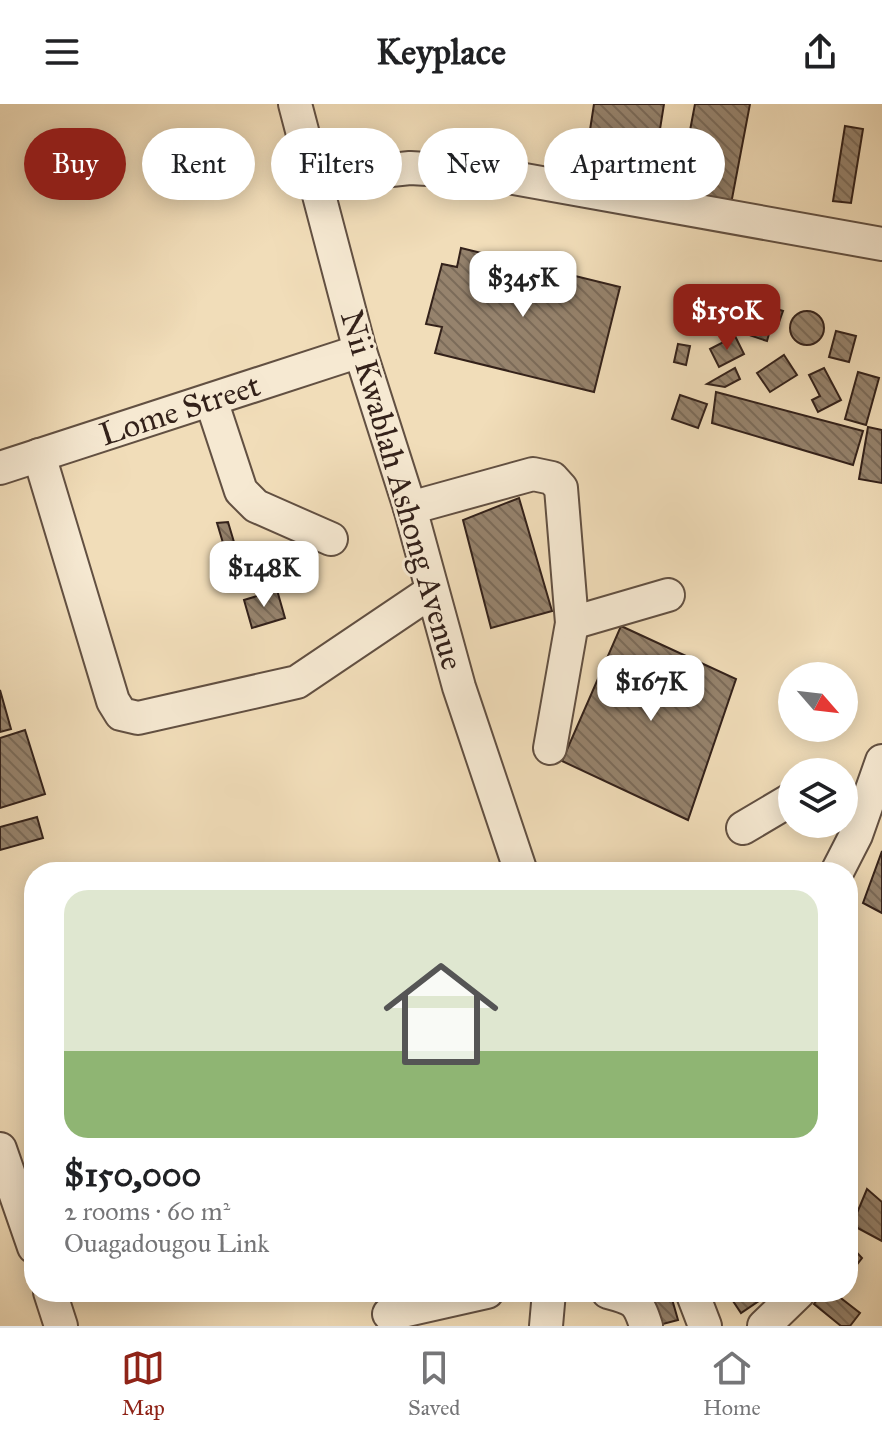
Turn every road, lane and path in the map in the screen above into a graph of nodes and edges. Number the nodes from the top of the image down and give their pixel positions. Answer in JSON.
{"nodes":[{"id":1,"x":295,"y":104,"type":"edge"},
{"id":2,"x":302,"y":128,"type":"edge"},
{"id":3,"x":402,"y":169,"type":"edge"},
{"id":4,"x":322,"y":200,"type":"edge"},
{"id":5,"x":882,"y":244,"type":"edge"},
{"id":6,"x":360,"y":351,"type":"junction"},
{"id":7,"x":211,"y":400,"type":"junction"},
{"id":8,"x":39,"y":455,"type":"junction"},
{"id":9,"x":0,"y":468,"type":"edge"},
{"id":10,"x":410,"y":508,"type":"junction"},
{"id":11,"x":331,"y":539,"type":"dead end"},
{"id":12,"x":432,"y":591,"type":"junction"},
{"id":13,"x":668,"y":595,"type":"dead end"},
{"id":14,"x":572,"y":623,"type":"junction"},
{"id":15,"x":550,"y":748,"type":"dead end"},
{"id":16,"x":867,"y":776,"type":"edge"},
{"id":17,"x":778,"y":807,"type":"edge"},
{"id":18,"x":743,"y":828,"type":"dead end"},
{"id":19,"x":518,"y":862,"type":"edge"},
{"id":20,"x":842,"y":862,"type":"edge"},
{"id":21,"x":0,"y":1149,"type":"edge"},
{"id":22,"x":24,"y":1218,"type":"edge"},
{"id":23,"x":53,"y":1302,"type":"edge"},
{"id":24,"x":436,"y":1302,"type":"edge"},
{"id":25,"x":548,"y":1302,"type":"edge"},
{"id":26,"x":634,"y":1302,"type":"edge"},
{"id":27,"x":696,"y":1302,"type":"edge"},
{"id":28,"x":789,"y":1302,"type":"edge"},
{"id":29,"x":390,"y":1311,"type":"edge"},
{"id":30,"x":61,"y":1326,"type":"edge"},
{"id":31,"x":546,"y":1326,"type":"edge"},
{"id":32,"x":646,"y":1326,"type":"edge"},
{"id":33,"x":705,"y":1326,"type":"edge"},
{"id":34,"x":764,"y":1326,"type":"edge"}],
"edges":[{"from":1,"to":2,"type":"street","name":"Nii Kwablah Ashong Avenue"},
{"from":3,"to":5,"type":"street"},
{"from":4,"to":6,"type":"street","name":"Nii Kwablah Ashong Avenue"},
{"from":6,"to":7,"type":"street","name":"Lome Street"},
{"from":6,"to":10,"type":"street","name":"Nii Kwablah Ashong Avenue"},
{"from":7,"to":8,"type":"street","name":"Lome Street"},
{"from":7,"to":11,"type":"street"},
{"from":8,"to":9,"type":"street","name":"Lome Street"},
{"from":8,"to":12,"type":"street"},
{"from":10,"to":12,"type":"street","name":"Nii Kwablah Ashong Avenue"},
{"from":10,"to":14,"type":"street"},
{"from":12,"to":19,"type":"street","name":"Nii Kwablah Ashong Avenue"},
{"from":13,"to":14,"type":"street"},
{"from":14,"to":15,"type":"street"},
{"from":16,"to":20,"type":"street"},
{"from":17,"to":18,"type":"street"},
{"from":21,"to":22,"type":"street"},
{"from":23,"to":30,"type":"street"},
{"from":24,"to":29,"type":"street"},
{"from":25,"to":31,"type":"street"},
{"from":26,"to":32,"type":"street"},
{"from":27,"to":33,"type":"street"},
{"from":28,"to":34,"type":"street"}]}
